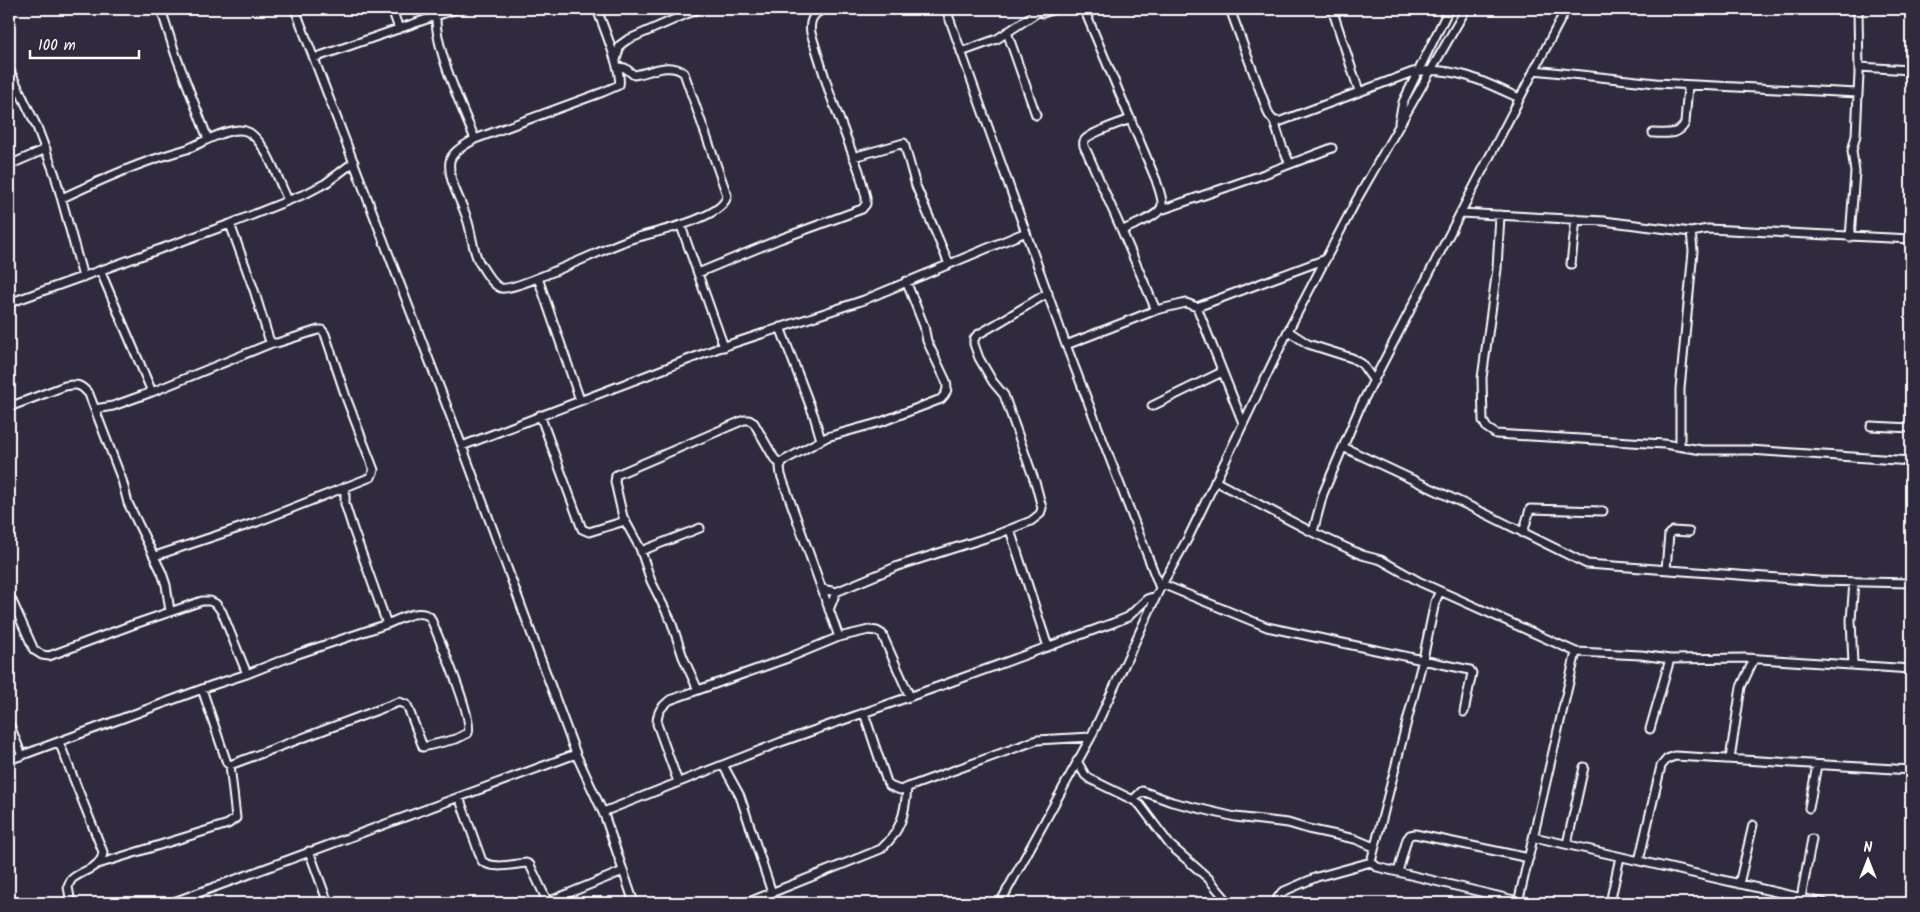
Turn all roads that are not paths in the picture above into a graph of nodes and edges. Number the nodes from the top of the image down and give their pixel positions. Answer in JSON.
{"nodes":[{"id":1,"x":161,"y":9,"type":"edge"},
{"id":2,"x":296,"y":9,"type":"edge"},
{"id":3,"x":392,"y":9,"type":"edge"},
{"id":4,"x":456,"y":9,"type":"edge"},
{"id":5,"x":597,"y":9,"type":"edge"},
{"id":6,"x":698,"y":9,"type":"edge"},
{"id":7,"x":824,"y":9,"type":"edge"},
{"id":8,"x":946,"y":9,"type":"edge"},
{"id":9,"x":1055,"y":9,"type":"edge"},
{"id":10,"x":1084,"y":9,"type":"edge"},
{"id":11,"x":1230,"y":9,"type":"edge"},
{"id":12,"x":1332,"y":9,"type":"edge"},
{"id":13,"x":1449,"y":9,"type":"edge"},
{"id":14,"x":1466,"y":9,"type":"edge"},
{"id":15,"x":1566,"y":9,"type":"edge"},
{"id":16,"x":1858,"y":9,"type":"edge"},
{"id":17,"x":1036,"y":10,"type":"edge"},
{"id":18,"x":436,"y":16,"type":"junction"},
{"id":19,"x":398,"y":29,"type":"junction"},
{"id":20,"x":1007,"y":32,"type":"junction"},
{"id":21,"x":961,"y":52,"type":"junction"},
{"id":22,"x":314,"y":58,"type":"junction"},
{"id":23,"x":617,"y":63,"type":"junction"},
{"id":24,"x":1859,"y":67,"type":"junction"},
{"id":25,"x":9,"y":69,"type":"edge"},
{"id":26,"x":1431,"y":69,"type":"junction"},
{"id":27,"x":1534,"y":70,"type":"junction"},
{"id":28,"x":1911,"y":70,"type":"edge"},
{"id":29,"x":1419,"y":71,"type":"junction"},
{"id":30,"x":1688,"y":85,"type":"junction"},
{"id":31,"x":1360,"y":91,"type":"junction"},
{"id":32,"x":1858,"y":93,"type":"junction"},
{"id":33,"x":1519,"y":98,"type":"junction"},
{"id":34,"x":1036,"y":115,"type":"dead end"},
{"id":35,"x":1131,"y":119,"type":"junction"},
{"id":36,"x":1274,"y":120,"type":"junction"},
{"id":37,"x":1398,"y":127,"type":"junction"},
{"id":38,"x":1653,"y":133,"type":"dead end"},
{"id":39,"x":208,"y":139,"type":"junction"},
{"id":40,"x":475,"y":139,"type":"junction"},
{"id":41,"x":1332,"y":148,"type":"dead end"},
{"id":42,"x":46,"y":150,"type":"junction"},
{"id":43,"x":854,"y":157,"type":"junction"},
{"id":44,"x":354,"y":162,"type":"junction"},
{"id":45,"x":1290,"y":164,"type":"junction"},
{"id":46,"x":9,"y":165,"type":"edge"},
{"id":47,"x":62,"y":198,"type":"junction"},
{"id":48,"x":288,"y":200,"type":"junction"},
{"id":49,"x":1161,"y":210,"type":"junction"},
{"id":50,"x":1461,"y":213,"type":"junction"},
{"id":51,"x":1500,"y":215,"type":"junction"},
{"id":52,"x":1576,"y":220,"type":"junction"},
{"id":53,"x":230,"y":224,"type":"junction"},
{"id":54,"x":681,"y":226,"type":"junction"},
{"id":55,"x":1122,"y":230,"type":"junction"},
{"id":56,"x":1026,"y":232,"type":"junction"},
{"id":57,"x":1691,"y":232,"type":"junction"},
{"id":58,"x":1850,"y":236,"type":"junction"},
{"id":59,"x":1911,"y":240,"type":"edge"},
{"id":60,"x":1326,"y":259,"type":"junction"},
{"id":61,"x":949,"y":264,"type":"junction"},
{"id":62,"x":1571,"y":264,"type":"dead end"},
{"id":63,"x":100,"y":270,"type":"junction"},
{"id":64,"x":698,"y":273,"type":"junction"},
{"id":65,"x":83,"y":277,"type":"junction"},
{"id":66,"x":538,"y":278,"type":"junction"},
{"id":67,"x":906,"y":282,"type":"junction"},
{"id":68,"x":1048,"y":293,"type":"junction"},
{"id":69,"x":9,"y":303,"type":"edge"},
{"id":70,"x":1197,"y":307,"type":"junction"},
{"id":71,"x":1156,"y":310,"type":"junction"},
{"id":72,"x":780,"y":327,"type":"junction"},
{"id":73,"x":1288,"y":331,"type":"junction"},
{"id":74,"x":272,"y":343,"type":"junction"},
{"id":75,"x":1066,"y":345,"type":"junction"},
{"id":76,"x":724,"y":347,"type":"junction"},
{"id":77,"x":1222,"y":372,"type":"junction"},
{"id":78,"x":1374,"y":381,"type":"junction"},
{"id":79,"x":152,"y":392,"type":"junction"},
{"id":80,"x":580,"y":400,"type":"junction"},
{"id":81,"x":1152,"y":406,"type":"dead end"},
{"id":82,"x":9,"y":407,"type":"edge"},
{"id":83,"x":95,"y":410,"type":"junction"},
{"id":84,"x":540,"y":415,"type":"junction"},
{"id":85,"x":1243,"y":423,"type":"junction"},
{"id":86,"x":1871,"y":426,"type":"dead end"},
{"id":87,"x":1911,"y":428,"type":"edge"},
{"id":88,"x":822,"y":440,"type":"junction"},
{"id":89,"x":462,"y":446,"type":"junction"},
{"id":90,"x":1680,"y":446,"type":"junction"},
{"id":91,"x":1343,"y":447,"type":"junction"},
{"id":92,"x":1911,"y":461,"type":"edge"},
{"id":93,"x":781,"y":466,"type":"junction"},
{"id":94,"x":1215,"y":481,"type":"junction"},
{"id":95,"x":345,"y":487,"type":"junction"},
{"id":96,"x":1603,"y":511,"type":"dead end"},
{"id":97,"x":626,"y":521,"type":"junction"},
{"id":98,"x":700,"y":528,"type":"dead end"},
{"id":99,"x":1010,"y":530,"type":"junction"},
{"id":100,"x":1313,"y":532,"type":"junction"},
{"id":101,"x":1523,"y":532,"type":"junction"},
{"id":102,"x":1690,"y":532,"type":"dead end"},
{"id":103,"x":641,"y":551,"type":"junction"},
{"id":104,"x":155,"y":556,"type":"junction"},
{"id":105,"x":1666,"y":570,"type":"junction"},
{"id":106,"x":1854,"y":582,"type":"junction"},
{"id":107,"x":1911,"y":583,"type":"edge"},
{"id":108,"x":1161,"y":586,"type":"junction"},
{"id":109,"x":822,"y":589,"type":"junction"},
{"id":110,"x":1440,"y":591,"type":"junction"},
{"id":111,"x":836,"y":592,"type":"junction"},
{"id":112,"x":9,"y":594,"type":"edge"},
{"id":113,"x":1156,"y":596,"type":"junction"},
{"id":114,"x":12,"y":609,"type":"edge"},
{"id":115,"x":829,"y":610,"type":"junction"},
{"id":116,"x":170,"y":611,"type":"junction"},
{"id":117,"x":387,"y":624,"type":"junction"},
{"id":118,"x":839,"y":637,"type":"junction"},
{"id":119,"x":1048,"y":647,"type":"junction"},
{"id":120,"x":1576,"y":652,"type":"junction"},
{"id":121,"x":1423,"y":659,"type":"junction"},
{"id":122,"x":1670,"y":659,"type":"junction"},
{"id":123,"x":1754,"y":659,"type":"junction"},
{"id":124,"x":1853,"y":664,"type":"junction"},
{"id":125,"x":1911,"y":669,"type":"edge"},
{"id":126,"x":247,"y":674,"type":"junction"},
{"id":127,"x":202,"y":689,"type":"junction"},
{"id":128,"x":698,"y":690,"type":"junction"},
{"id":129,"x":910,"y":697,"type":"junction"},
{"id":130,"x":1464,"y":712,"type":"dead end"},
{"id":131,"x":864,"y":713,"type":"junction"},
{"id":132,"x":9,"y":723,"type":"edge"},
{"id":133,"x":1650,"y":729,"type":"dead end"},
{"id":134,"x":1091,"y":737,"type":"junction"},
{"id":135,"x":59,"y":742,"type":"junction"},
{"id":136,"x":576,"y":754,"type":"junction"},
{"id":137,"x":22,"y":756,"type":"junction"},
{"id":138,"x":1730,"y":759,"type":"junction"},
{"id":139,"x":9,"y":760,"type":"edge"},
{"id":140,"x":1076,"y":761,"type":"junction"},
{"id":141,"x":230,"y":765,"type":"junction"},
{"id":142,"x":723,"y":765,"type":"junction"},
{"id":143,"x":1817,"y":765,"type":"junction"},
{"id":144,"x":1584,"y":768,"type":"dead end"},
{"id":145,"x":1911,"y":770,"type":"edge"},
{"id":146,"x":678,"y":782,"type":"junction"},
{"id":147,"x":907,"y":788,"type":"junction"},
{"id":148,"x":459,"y":797,"type":"junction"},
{"id":149,"x":1133,"y":800,"type":"junction"},
{"id":150,"x":1809,"y":808,"type":"dead end"},
{"id":151,"x":603,"y":812,"type":"junction"},
{"id":152,"x":1753,"y":825,"type":"dead end"},
{"id":153,"x":1534,"y":837,"type":"junction"},
{"id":154,"x":1812,"y":839,"type":"dead end"},
{"id":155,"x":1567,"y":844,"type":"junction"},
{"id":156,"x":1374,"y":847,"type":"junction"},
{"id":157,"x":309,"y":851,"type":"junction"},
{"id":158,"x":1620,"y":857,"type":"junction"},
{"id":159,"x":1529,"y":858,"type":"junction"},
{"id":160,"x":1639,"y":861,"type":"junction"},
{"id":161,"x":1371,"y":862,"type":"junction"},
{"id":162,"x":98,"y":864,"type":"junction"},
{"id":163,"x":623,"y":871,"type":"junction"},
{"id":164,"x":1398,"y":872,"type":"junction"},
{"id":165,"x":1740,"y":884,"type":"junction"},
{"id":166,"x":772,"y":893,"type":"junction"},
{"id":167,"x":1782,"y":894,"type":"junction"},
{"id":168,"x":1801,"y":898,"type":"junction"},
{"id":169,"x":1518,"y":902,"type":"edge"},
{"id":170,"x":71,"y":903,"type":"edge"},
{"id":171,"x":171,"y":903,"type":"edge"},
{"id":172,"x":328,"y":903,"type":"edge"},
{"id":173,"x":546,"y":903,"type":"edge"},
{"id":174,"x":634,"y":903,"type":"edge"},
{"id":175,"x":746,"y":903,"type":"edge"},
{"id":176,"x":1000,"y":903,"type":"edge"},
{"id":177,"x":1229,"y":903,"type":"edge"},
{"id":178,"x":1276,"y":903,"type":"edge"},
{"id":179,"x":1610,"y":903,"type":"edge"},
{"id":180,"x":1779,"y":903,"type":"edge"},
{"id":181,"x":1824,"y":903,"type":"edge"}],
"edges":[{"from":1,"to":39,"type":"street"},
{"from":2,"to":22,"type":"street"},
{"from":3,"to":19,"type":"street"},
{"from":4,"to":18,"type":"street"},
{"from":5,"to":23,"type":"street"},
{"from":6,"to":23,"type":"street"},
{"from":7,"to":43,"type":"street"},
{"from":8,"to":21,"type":"street"},
{"from":9,"to":17,"type":"street"},
{"from":10,"to":35,"type":"street"},
{"from":11,"to":36,"type":"street"},
{"from":12,"to":31,"type":"street"},
{"from":13,"to":29,"type":"street"},
{"from":14,"to":26,"type":"street"},
{"from":15,"to":27,"type":"street"},
{"from":16,"to":24,"type":"street"},
{"from":17,"to":20,"type":"street"},
{"from":18,"to":19,"type":"street"},
{"from":18,"to":40,"type":"street"},
{"from":19,"to":22,"type":"street"},
{"from":20,"to":21,"type":"street"},
{"from":20,"to":34,"type":"street"},
{"from":21,"to":56,"type":"street"},
{"from":22,"to":44,"type":"street"},
{"from":23,"to":40,"type":"street"},
{"from":23,"to":54,"type":"street"},
{"from":24,"to":28,"type":"street"},
{"from":24,"to":32,"type":"street"},
{"from":25,"to":42,"type":"street"},
{"from":26,"to":29,"type":"street"},
{"from":26,"to":33,"type":"street"},
{"from":26,"to":37,"type":"street"},
{"from":27,"to":30,"type":"street"},
{"from":27,"to":33,"type":"street"},
{"from":29,"to":31,"type":"street"},
{"from":29,"to":37,"type":"street"},
{"from":30,"to":32,"type":"street"},
{"from":30,"to":38,"type":"street"},
{"from":31,"to":36,"type":"street"},
{"from":32,"to":58,"type":"street"},
{"from":33,"to":50,"type":"street"},
{"from":35,"to":49,"type":"street"},
{"from":35,"to":55,"type":"street"},
{"from":36,"to":45,"type":"street"},
{"from":37,"to":60,"type":"street"},
{"from":39,"to":47,"type":"street"},
{"from":39,"to":48,"type":"street"},
{"from":40,"to":66,"type":"street"},
{"from":41,"to":45,"type":"street"},
{"from":42,"to":46,"type":"street"},
{"from":42,"to":47,"type":"street"},
{"from":43,"to":61,"type":"street"},
{"from":43,"to":64,"type":"street"},
{"from":44,"to":48,"type":"street"},
{"from":44,"to":89,"type":"street"},
{"from":45,"to":49,"type":"street"},
{"from":47,"to":65,"type":"street"},
{"from":48,"to":53,"type":"street"},
{"from":49,"to":55,"type":"street"},
{"from":50,"to":51,"type":"street"},
{"from":50,"to":78,"type":"street"},
{"from":51,"to":52,"type":"street"},
{"from":51,"to":90,"type":"street"},
{"from":52,"to":57,"type":"street"},
{"from":52,"to":62,"type":"street"},
{"from":53,"to":63,"type":"street"},
{"from":53,"to":74,"type":"street"},
{"from":54,"to":64,"type":"street"},
{"from":54,"to":66,"type":"street"},
{"from":55,"to":71,"type":"street"},
{"from":56,"to":61,"type":"street"},
{"from":56,"to":68,"type":"street"},
{"from":57,"to":58,"type":"street"},
{"from":57,"to":90,"type":"street"},
{"from":58,"to":59,"type":"street"},
{"from":60,"to":70,"type":"street"},
{"from":60,"to":73,"type":"street"},
{"from":61,"to":67,"type":"street"},
{"from":63,"to":65,"type":"street"},
{"from":63,"to":79,"type":"street"},
{"from":64,"to":76,"type":"street"},
{"from":65,"to":69,"type":"street"},
{"from":66,"to":80,"type":"street"},
{"from":67,"to":72,"type":"street"},
{"from":67,"to":88,"type":"street"},
{"from":68,"to":75,"type":"street"},
{"from":68,"to":99,"type":"street"},
{"from":70,"to":71,"type":"street"},
{"from":70,"to":77,"type":"street"},
{"from":71,"to":75,"type":"street"},
{"from":72,"to":76,"type":"street"},
{"from":72,"to":88,"type":"street"},
{"from":73,"to":78,"type":"street"},
{"from":73,"to":85,"type":"street"},
{"from":74,"to":79,"type":"street"},
{"from":74,"to":95,"type":"street"},
{"from":75,"to":108,"type":"street"},
{"from":76,"to":80,"type":"street"},
{"from":77,"to":81,"type":"street"},
{"from":77,"to":85,"type":"street"},
{"from":78,"to":91,"type":"street"},
{"from":79,"to":83,"type":"street"},
{"from":80,"to":84,"type":"street"},
{"from":82,"to":83,"type":"street"},
{"from":83,"to":104,"type":"street"},
{"from":84,"to":89,"type":"street"},
{"from":84,"to":97,"type":"street"},
{"from":85,"to":94,"type":"street"},
{"from":86,"to":87,"type":"street"},
{"from":88,"to":93,"type":"street"},
{"from":89,"to":136,"type":"street"},
{"from":90,"to":92,"type":"street"},
{"from":91,"to":100,"type":"street"},
{"from":91,"to":101,"type":"street"},
{"from":93,"to":97,"type":"street"},
{"from":93,"to":109,"type":"street"},
{"from":94,"to":100,"type":"street"},
{"from":94,"to":108,"type":"street"},
{"from":95,"to":104,"type":"street"},
{"from":95,"to":117,"type":"street"},
{"from":96,"to":101,"type":"street"},
{"from":97,"to":103,"type":"street"},
{"from":98,"to":103,"type":"street"},
{"from":99,"to":111,"type":"street"},
{"from":99,"to":119,"type":"street"},
{"from":100,"to":110,"type":"street"},
{"from":101,"to":105,"type":"street"},
{"from":102,"to":105,"type":"street"},
{"from":103,"to":128,"type":"street"},
{"from":104,"to":116,"type":"street"},
{"from":105,"to":106,"type":"street"},
{"from":106,"to":107,"type":"street"},
{"from":106,"to":124,"type":"street"},
{"from":108,"to":113,"type":"street"},
{"from":108,"to":121,"type":"street"},
{"from":109,"to":111,"type":"street"},
{"from":109,"to":115,"type":"street"},
{"from":110,"to":120,"type":"street"},
{"from":110,"to":121,"type":"street"},
{"from":111,"to":115,"type":"street"},
{"from":112,"to":114,"type":"street"},
{"from":113,"to":119,"type":"street"},
{"from":113,"to":134,"type":"street"},
{"from":114,"to":116,"type":"street"},
{"from":115,"to":118,"type":"street"},
{"from":116,"to":126,"type":"street"},
{"from":117,"to":126,"type":"street"},
{"from":117,"to":141,"type":"street"},
{"from":118,"to":128,"type":"street"},
{"from":118,"to":129,"type":"street"},
{"from":119,"to":129,"type":"street"},
{"from":120,"to":122,"type":"street"},
{"from":120,"to":153,"type":"street"},
{"from":121,"to":130,"type":"street"},
{"from":121,"to":156,"type":"street"},
{"from":122,"to":123,"type":"street"},
{"from":122,"to":133,"type":"street"},
{"from":123,"to":124,"type":"street"},
{"from":123,"to":138,"type":"street"},
{"from":124,"to":125,"type":"street"},
{"from":126,"to":127,"type":"street"},
{"from":127,"to":135,"type":"street"},
{"from":127,"to":141,"type":"street"},
{"from":128,"to":146,"type":"street"},
{"from":129,"to":131,"type":"street"},
{"from":131,"to":142,"type":"street"},
{"from":131,"to":147,"type":"street"},
{"from":132,"to":137,"type":"street"},
{"from":134,"to":140,"type":"street"},
{"from":134,"to":147,"type":"street"},
{"from":135,"to":137,"type":"street"},
{"from":135,"to":162,"type":"street"},
{"from":136,"to":148,"type":"street"},
{"from":136,"to":151,"type":"street"},
{"from":137,"to":139,"type":"street"},
{"from":138,"to":143,"type":"street"},
{"from":138,"to":160,"type":"street"},
{"from":140,"to":149,"type":"street"},
{"from":140,"to":176,"type":"street"},
{"from":141,"to":162,"type":"street"},
{"from":142,"to":146,"type":"street"},
{"from":142,"to":166,"type":"street"},
{"from":143,"to":145,"type":"street"},
{"from":143,"to":150,"type":"street"},
{"from":144,"to":155,"type":"street"},
{"from":146,"to":151,"type":"street"},
{"from":147,"to":166,"type":"street"},
{"from":148,"to":157,"type":"street"},
{"from":148,"to":173,"type":"street"},
{"from":149,"to":156,"type":"street"},
{"from":149,"to":177,"type":"street"},
{"from":151,"to":163,"type":"street"},
{"from":152,"to":165,"type":"street"},
{"from":153,"to":155,"type":"street"},
{"from":153,"to":159,"type":"street"},
{"from":154,"to":168,"type":"street"},
{"from":155,"to":158,"type":"street"},
{"from":156,"to":161,"type":"street"},
{"from":157,"to":171,"type":"street"},
{"from":157,"to":172,"type":"street"},
{"from":158,"to":160,"type":"street"},
{"from":158,"to":179,"type":"street"},
{"from":159,"to":164,"type":"street"},
{"from":159,"to":169,"type":"street"},
{"from":160,"to":165,"type":"street"},
{"from":161,"to":164,"type":"street"},
{"from":161,"to":178,"type":"street"},
{"from":162,"to":170,"type":"street"},
{"from":163,"to":173,"type":"street"},
{"from":163,"to":174,"type":"street"},
{"from":164,"to":169,"type":"street"},
{"from":165,"to":167,"type":"street"},
{"from":166,"to":175,"type":"street"},
{"from":167,"to":168,"type":"street"},
{"from":167,"to":180,"type":"street"},
{"from":168,"to":181,"type":"street"}]}
